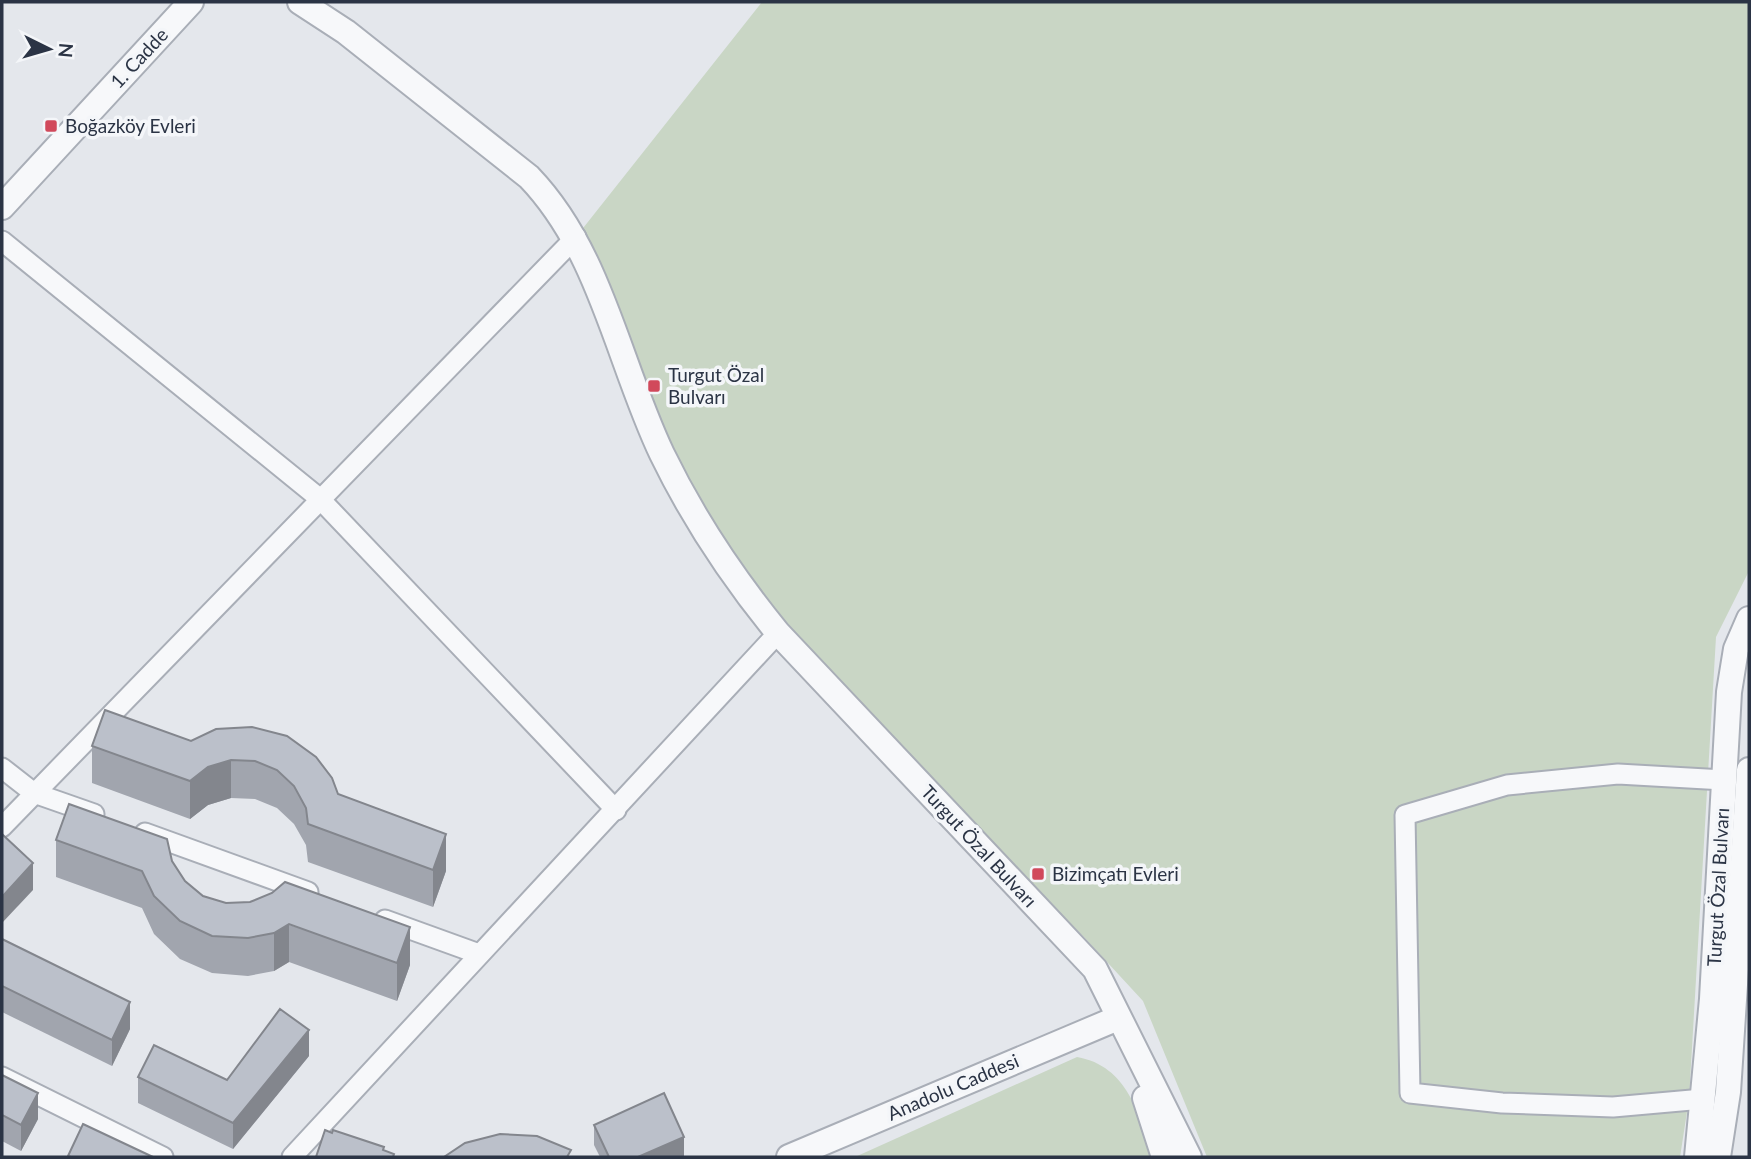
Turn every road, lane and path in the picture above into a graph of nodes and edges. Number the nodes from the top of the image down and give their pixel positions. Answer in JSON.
{"nodes":[{"id":1,"x":191,"y":2,"type":"edge"},
{"id":2,"x":300,"y":2,"type":"edge"},
{"id":3,"x":2,"y":207,"type":"edge"},
{"id":4,"x":576,"y":237,"type":"junction"},
{"id":5,"x":2,"y":241,"type":"edge"},
{"id":6,"x":319,"y":498,"type":"junction"},
{"id":7,"x":1749,"y":619,"type":"edge"},
{"id":8,"x":778,"y":633,"type":"junction"},
{"id":9,"x":2,"y":768,"type":"edge"},
{"id":10,"x":1749,"y":770,"type":"edge"},
{"id":11,"x":1724,"y":780,"type":"junction"},
{"id":12,"x":34,"y":793,"type":"junction"},
{"id":13,"x":616,"y":810,"type":"junction"},
{"id":14,"x":2,"y":827,"type":"edge"},
{"id":15,"x":322,"y":897,"type":"edge"},
{"id":16,"x":361,"y":911,"type":"edge"},
{"id":17,"x":479,"y":954,"type":"junction"},
{"id":18,"x":1118,"y":1018,"type":"junction"},
{"id":19,"x":2,"y":1077,"type":"edge"},
{"id":20,"x":1703,"y":1099,"type":"junction"},
{"id":21,"x":163,"y":1157,"type":"edge"},
{"id":22,"x":292,"y":1157,"type":"edge"},
{"id":23,"x":789,"y":1157,"type":"edge"},
{"id":24,"x":1164,"y":1157,"type":"edge"},
{"id":25,"x":1189,"y":1157,"type":"edge"},
{"id":26,"x":1697,"y":1157,"type":"edge"},
{"id":27,"x":1718,"y":1157,"type":"edge"}],
"edges":[{"from":1,"to":3,"type":"street","name":"1. Cadde"},
{"from":2,"to":4,"type":"street","name":"Turgut Özal Bulvarı"},
{"from":4,"to":6,"type":"street"},
{"from":4,"to":8,"type":"street","name":"Turgut Özal Bulvarı"},
{"from":5,"to":6,"type":"street"},
{"from":6,"to":12,"type":"street"},
{"from":6,"to":13,"type":"street"},
{"from":7,"to":11,"type":"street","name":"Turgut Özal Bulvarı"},
{"from":8,"to":13,"type":"street"},
{"from":8,"to":18,"type":"street","name":"Turgut Özal Bulvarı"},
{"from":9,"to":12,"type":"street"},
{"from":10,"to":27,"type":"street","name":"Turgut Özal Bulvarı"},
{"from":11,"to":20,"type":"street","name":"Turgut Özal Bulvarı"},
{"from":11,"to":20,"type":"street"},
{"from":12,"to":14,"type":"street"},
{"from":12,"to":15,"type":"street"},
{"from":13,"to":17,"type":"street"},
{"from":16,"to":17,"type":"street"},
{"from":17,"to":22,"type":"street"},
{"from":18,"to":23,"type":"street","name":"Anadolu Caddesi"},
{"from":18,"to":24,"type":"street","name":"Turgut Özal Bulvarı"},
{"from":18,"to":25,"type":"street","name":"Turgut Özal Bulvarı"},
{"from":19,"to":21,"type":"street"},
{"from":20,"to":26,"type":"street","name":"Turgut Özal Bulvarı"}]}
